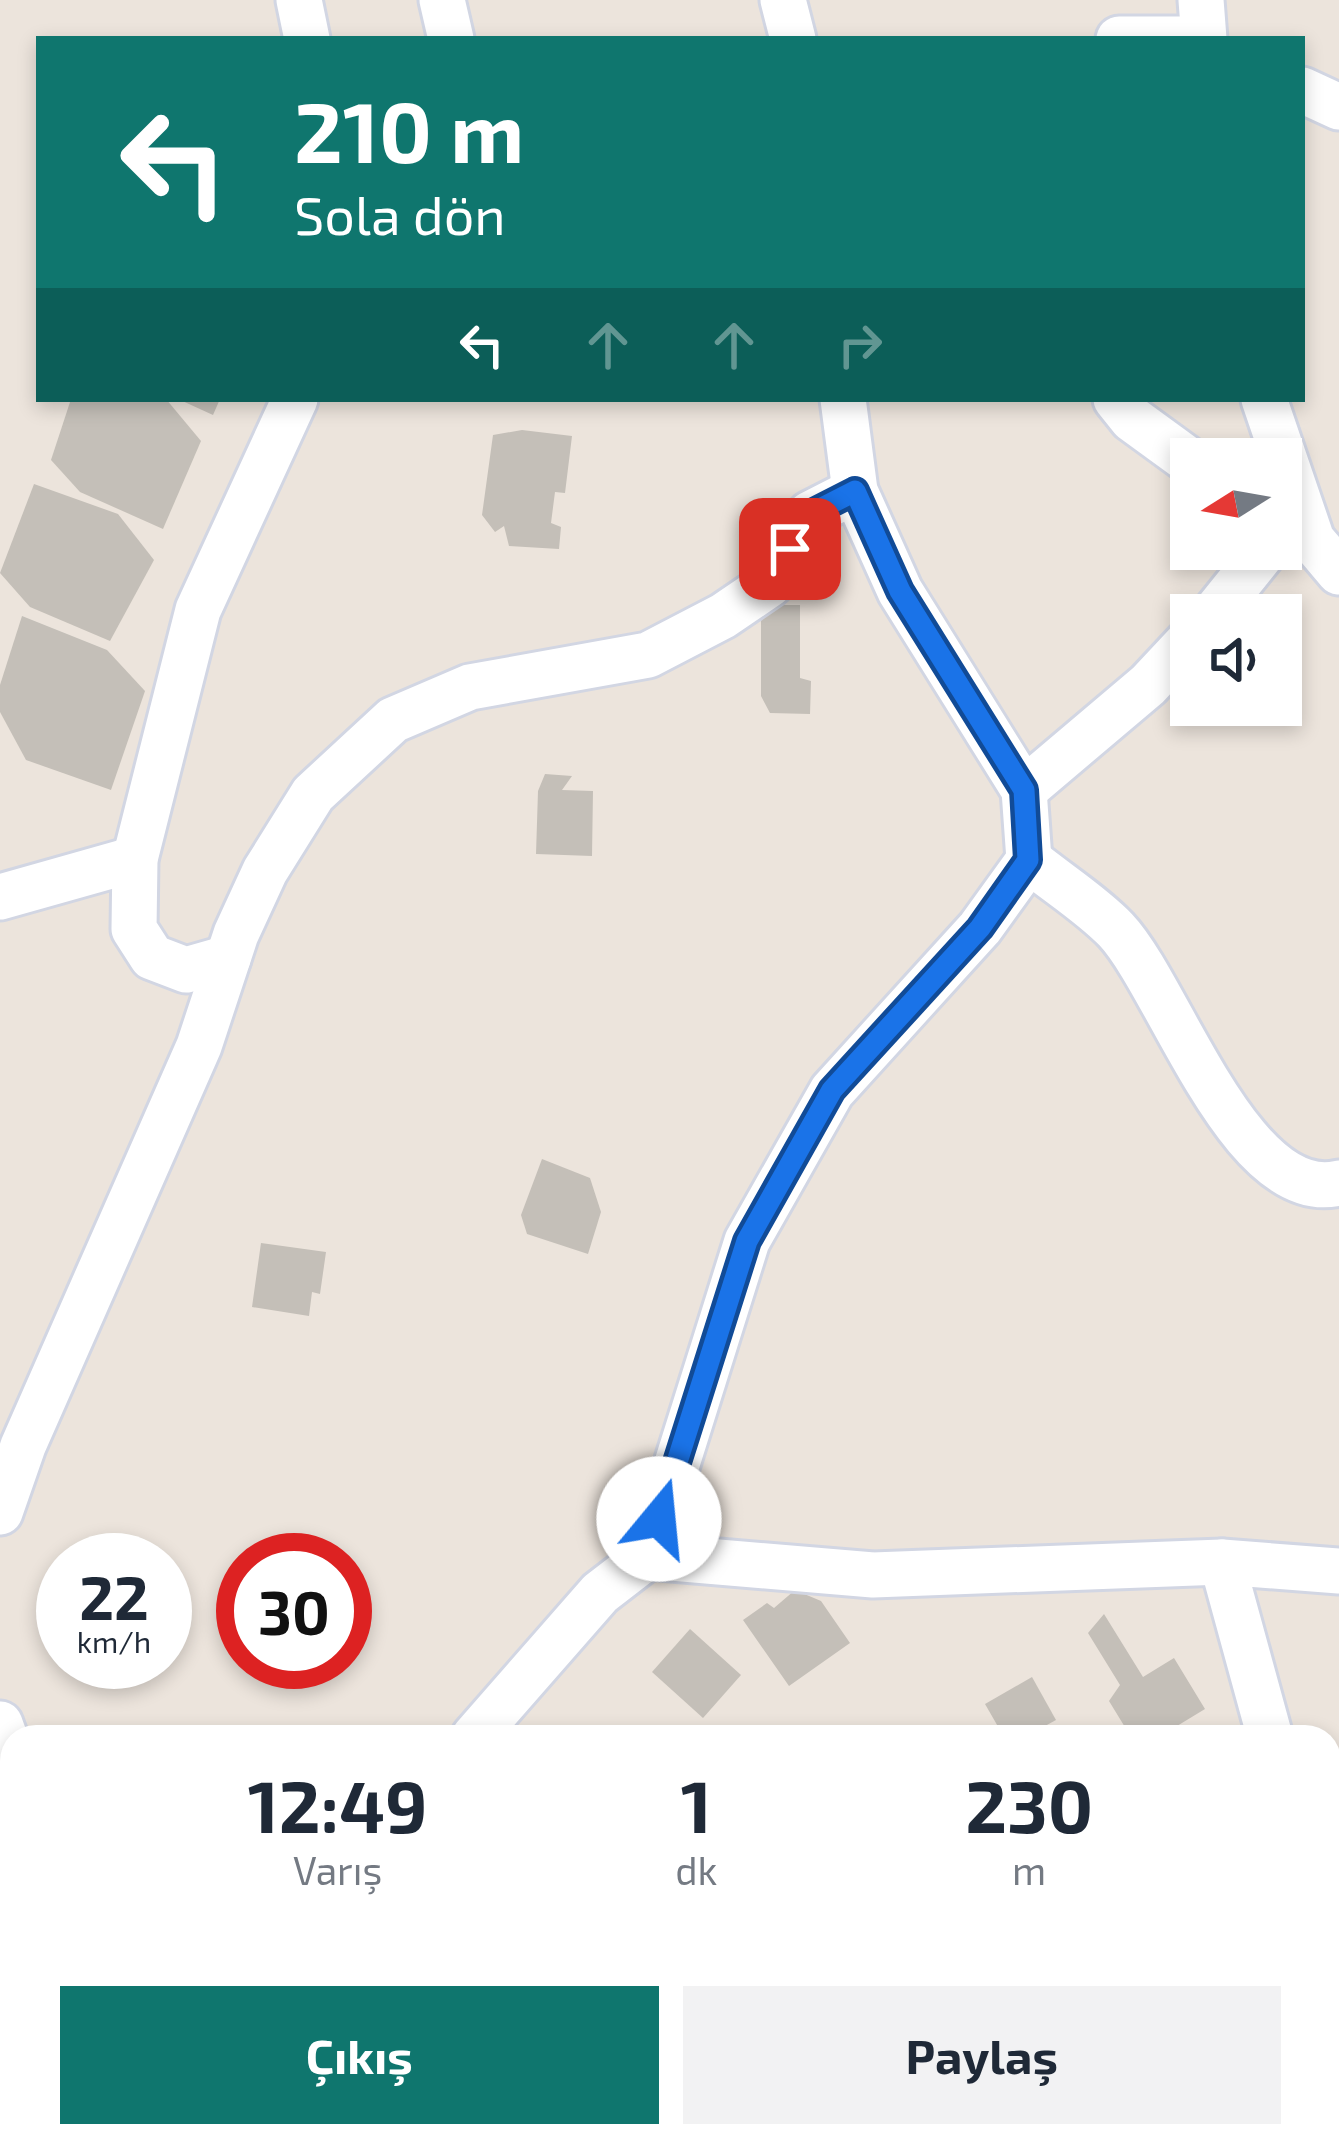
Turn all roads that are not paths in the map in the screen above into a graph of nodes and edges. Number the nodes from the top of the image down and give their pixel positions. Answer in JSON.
{"nodes":[{"id":1,"x":299,"y":0,"type":"edge"},
{"id":2,"x":442,"y":0,"type":"edge"},
{"id":3,"x":783,"y":0,"type":"edge"},
{"id":4,"x":1201,"y":0,"type":"edge"},
{"id":5,"x":306,"y":36,"type":"edge"},
{"id":6,"x":451,"y":36,"type":"edge"},
{"id":7,"x":792,"y":36,"type":"edge"},
{"id":8,"x":1204,"y":36,"type":"edge"},
{"id":9,"x":1305,"y":91,"type":"edge"},
{"id":10,"x":1339,"y":107,"type":"edge"},
{"id":11,"x":295,"y":402,"type":"edge"},
{"id":12,"x":843,"y":402,"type":"edge"},
{"id":13,"x":1119,"y":402,"type":"edge"},
{"id":14,"x":1265,"y":402,"type":"edge"},
{"id":15,"x":1272,"y":438,"type":"edge"},
{"id":16,"x":1170,"y":446,"type":"edge"},
{"id":17,"x":855,"y":491,"type":"junction"},
{"id":18,"x":1302,"y":529,"type":"edge"},
{"id":19,"x":1249,"y":570,"type":"edge"},
{"id":20,"x":1339,"y":572,"type":"edge"},
{"id":21,"x":1230,"y":594,"type":"edge"},
{"id":22,"x":1170,"y":661,"type":"edge"},
{"id":23,"x":1024,"y":790,"type":"junction"},
{"id":24,"x":135,"y":860,"type":"junction"},
{"id":25,"x":1028,"y":860,"type":"junction"},
{"id":26,"x":0,"y":897,"type":"edge"},
{"id":27,"x":228,"y":958,"type":"junction"},
{"id":28,"x":1339,"y":1183,"type":"edge"},
{"id":29,"x":0,"y":1511,"type":"edge"},
{"id":30,"x":648,"y":1556,"type":"junction"},
{"id":31,"x":1222,"y":1562,"type":"junction"},
{"id":32,"x":1339,"y":1571,"type":"edge"},
{"id":33,"x":484,"y":1725,"type":"edge"},
{"id":34,"x":1267,"y":1725,"type":"edge"}],
"edges":[{"from":1,"to":5,"type":"street"},
{"from":2,"to":6,"type":"street"},
{"from":3,"to":7,"type":"street"},
{"from":4,"to":8,"type":"street"},
{"from":9,"to":10,"type":"street"},
{"from":11,"to":24,"type":"street"},
{"from":12,"to":17,"type":"street"},
{"from":13,"to":16,"type":"street"},
{"from":14,"to":15,"type":"street"},
{"from":17,"to":23,"type":"street"},
{"from":17,"to":27,"type":"street"},
{"from":18,"to":20,"type":"street"},
{"from":19,"to":21,"type":"street"},
{"from":22,"to":23,"type":"street"},
{"from":23,"to":25,"type":"street"},
{"from":24,"to":26,"type":"street"},
{"from":24,"to":27,"type":"street"},
{"from":25,"to":28,"type":"street"},
{"from":25,"to":30,"type":"street"},
{"from":27,"to":29,"type":"street"},
{"from":30,"to":31,"type":"street"},
{"from":30,"to":33,"type":"street"},
{"from":31,"to":32,"type":"street"},
{"from":31,"to":34,"type":"street"}]}
